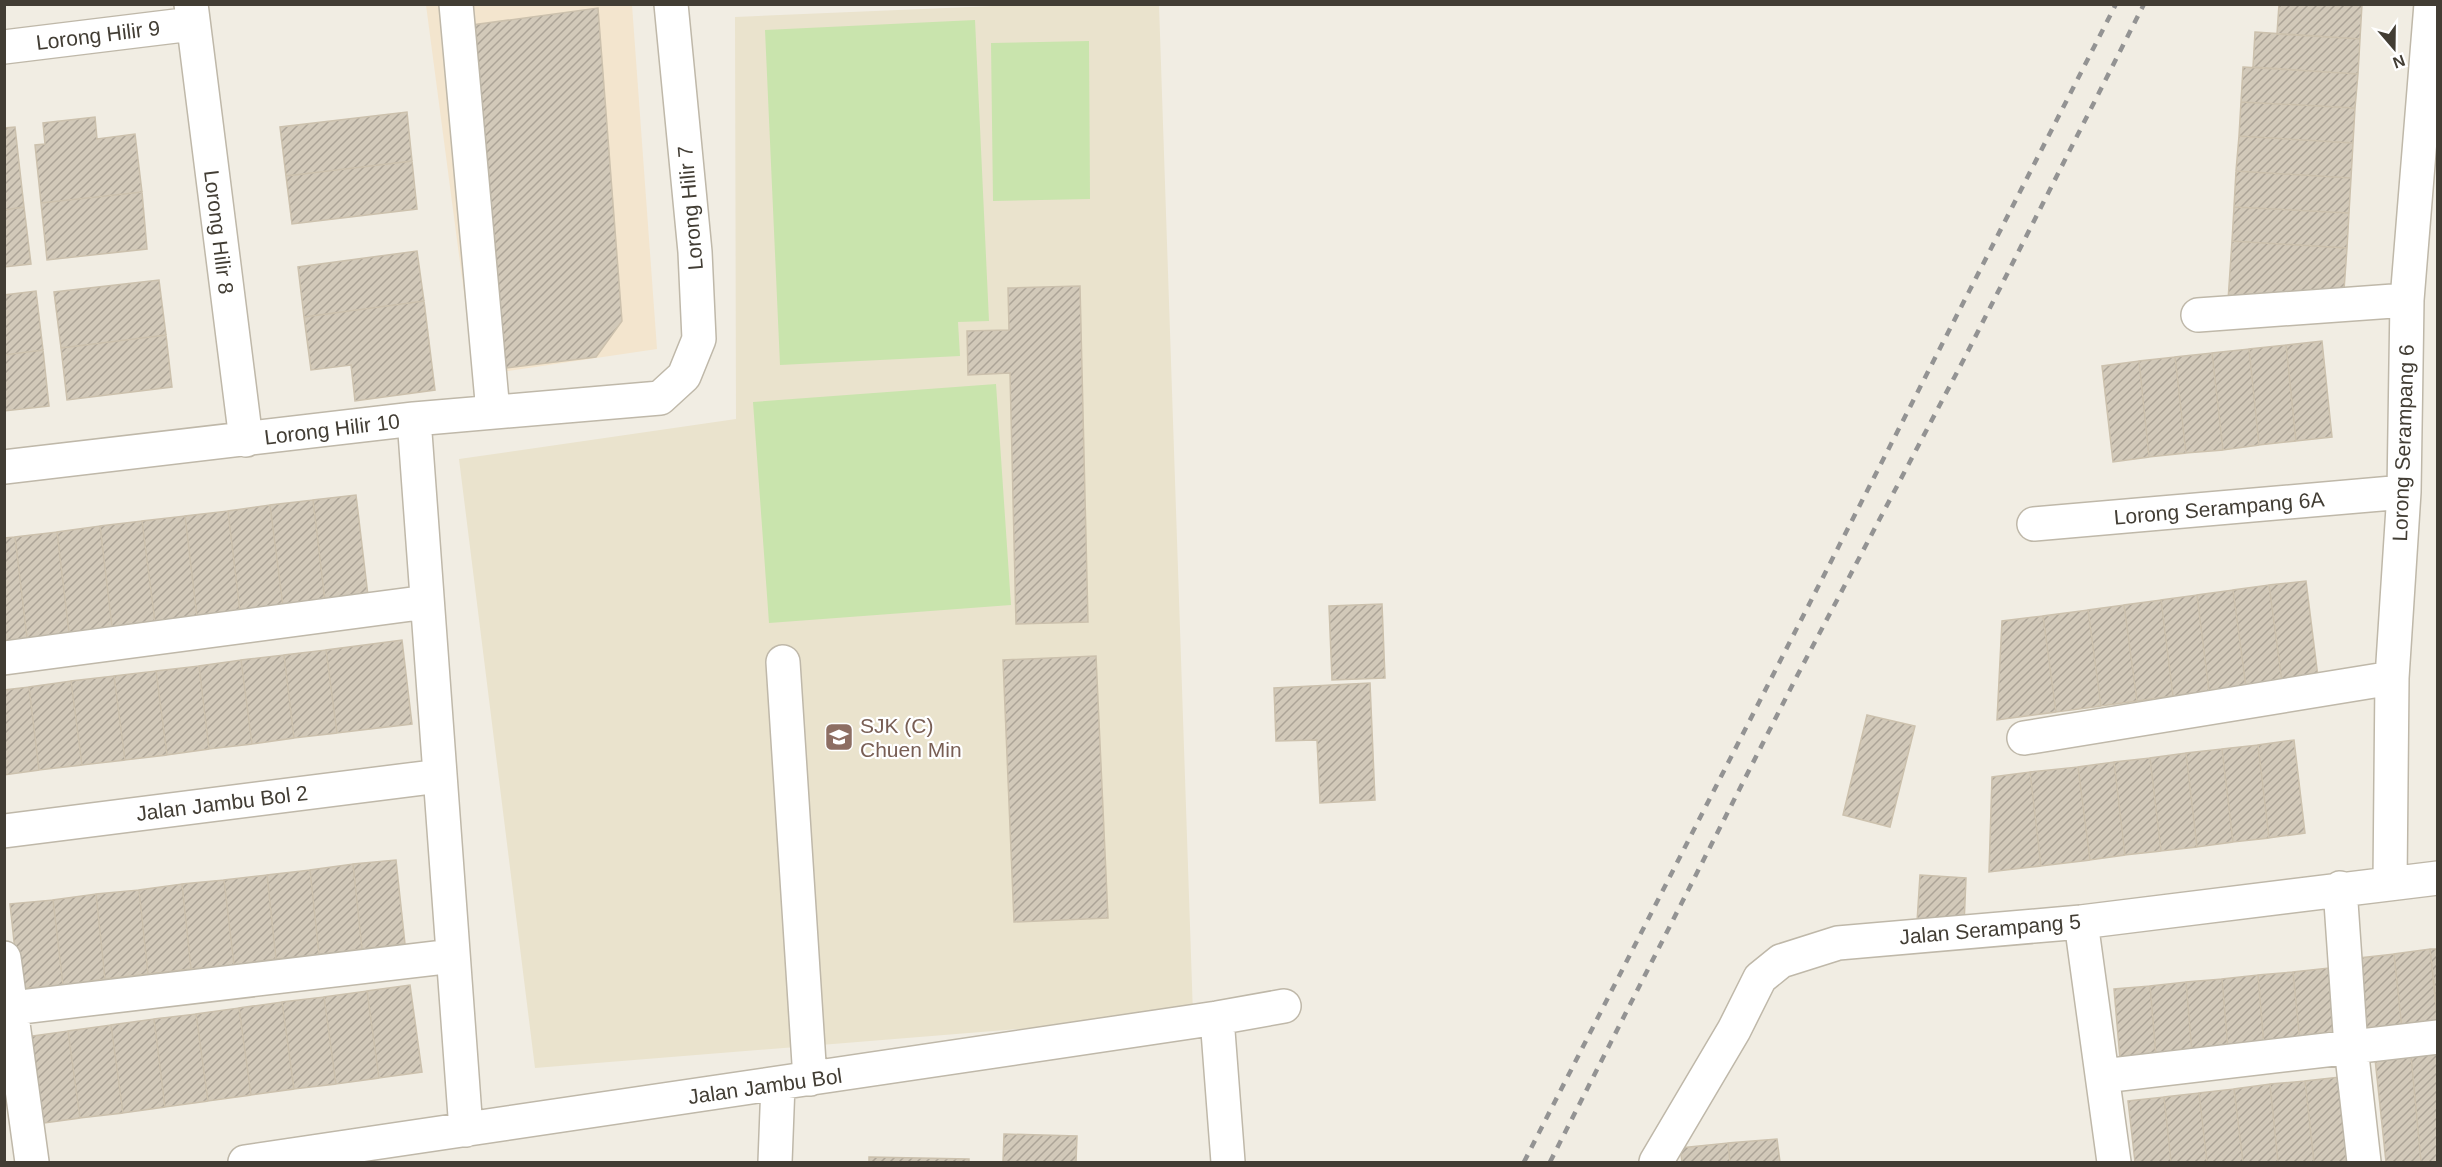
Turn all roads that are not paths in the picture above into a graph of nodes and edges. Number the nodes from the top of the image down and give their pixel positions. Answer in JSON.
{"nodes":[{"id":1,"x":456,"y":4,"type":"edge"},
{"id":2,"x":670,"y":4,"type":"edge"},
{"id":3,"x":2431,"y":4,"type":"edge"},
{"id":4,"x":191,"y":14,"type":"edge"},
{"id":5,"x":4,"y":47,"type":"edge"},
{"id":6,"x":2407,"y":300,"type":"junction"},
{"id":7,"x":2198,"y":315,"type":"dead end"},
{"id":8,"x":660,"y":399,"type":"joint"},
{"id":9,"x":493,"y":412,"type":"junction"},
{"id":10,"x":414,"y":419,"type":"junction"},
{"id":11,"x":246,"y":440,"type":"junction"},
{"id":12,"x":4,"y":467,"type":"edge"},
{"id":13,"x":2404,"y":492,"type":"junction"},
{"id":14,"x":2034,"y":524,"type":"dead end"},
{"id":15,"x":427,"y":602,"type":"junction"},
{"id":16,"x":4,"y":658,"type":"edge"},
{"id":17,"x":783,"y":662,"type":"dead end"},
{"id":18,"x":2392,"y":678,"type":"junction"},
{"id":19,"x":2024,"y":738,"type":"dead end"},
{"id":20,"x":440,"y":776,"type":"junction"},
{"id":21,"x":4,"y":831,"type":"edge"},
{"id":22,"x":2438,"y":878,"type":"edge"},
{"id":23,"x":2390,"y":883,"type":"junction"},
{"id":24,"x":2340,"y":888,"type":"junction"},
{"id":25,"x":2081,"y":922,"type":"junction"},
{"id":26,"x":453,"y":956,"type":"junction"},
{"id":27,"x":4,"y":958,"type":"edge"},
{"id":28,"x":1284,"y":1006,"type":"dead end"},
{"id":29,"x":8,"y":1009,"type":"edge"},
{"id":30,"x":1217,"y":1018,"type":"junction"},
{"id":31,"x":2438,"y":1037,"type":"edge"},
{"id":32,"x":2351,"y":1047,"type":"junction"},
{"id":33,"x":2103,"y":1076,"type":"junction"},
{"id":34,"x":794,"y":1081,"type":"junction"},
{"id":35,"x":447,"y":1142,"type":"edge"},
{"id":36,"x":32,"y":1162,"type":"edge"},
{"id":37,"x":245,"y":1162,"type":"edge"},
{"id":38,"x":775,"y":1162,"type":"edge"},
{"id":39,"x":1228,"y":1162,"type":"edge"},
{"id":40,"x":1656,"y":1162,"type":"edge"},
{"id":41,"x":2114,"y":1162,"type":"edge"},
{"id":42,"x":2364,"y":1162,"type":"edge"}],
"edges":[{"from":1,"to":9,"type":"street"},
{"from":2,"to":8,"type":"street","name":"Lorong Hilir 7"},
{"from":3,"to":6,"type":"street","name":"Lorong Serampang 6"},
{"from":4,"to":5,"type":"street","name":"Lorong Hilir 9"},
{"from":4,"to":11,"type":"street","name":"Lorong Hilir 8"},
{"from":6,"to":7,"type":"street"},
{"from":6,"to":13,"type":"street","name":"Lorong Serampang 6"},
{"from":8,"to":9,"type":"street","name":"Lorong Hilir 10"},
{"from":9,"to":10,"type":"street","name":"Lorong Hilir 10"},
{"from":10,"to":11,"type":"street","name":"Lorong Hilir 10"},
{"from":10,"to":15,"type":"street"},
{"from":11,"to":12,"type":"street","name":"Lorong Hilir 10"},
{"from":13,"to":14,"type":"street","name":"Lorong Serampang 6A"},
{"from":13,"to":18,"type":"street","name":"Lorong Serampang 6"},
{"from":15,"to":16,"type":"street"},
{"from":15,"to":20,"type":"street"},
{"from":17,"to":34,"type":"street"},
{"from":18,"to":19,"type":"street"},
{"from":18,"to":23,"type":"street","name":"Lorong Serampang 6"},
{"from":20,"to":21,"type":"street","name":"Jalan Jambu Bol 2"},
{"from":20,"to":26,"type":"street"},
{"from":22,"to":23,"type":"street","name":"Jalan Serampang 5"},
{"from":23,"to":24,"type":"street","name":"Jalan Serampang 5"},
{"from":24,"to":25,"type":"street","name":"Jalan Serampang 5"},
{"from":24,"to":32,"type":"street"},
{"from":25,"to":33,"type":"street"},
{"from":25,"to":40,"type":"street","name":"Jalan Serampang 5"},
{"from":26,"to":29,"type":"street"},
{"from":26,"to":35,"type":"street"},
{"from":27,"to":29,"type":"street"},
{"from":28,"to":30,"type":"street","name":"Jalan Jambu Bol"},
{"from":29,"to":36,"type":"street"},
{"from":30,"to":34,"type":"street","name":"Jalan Jambu Bol"},
{"from":30,"to":39,"type":"street"},
{"from":31,"to":32,"type":"street"},
{"from":32,"to":33,"type":"street"},
{"from":32,"to":42,"type":"street"},
{"from":33,"to":41,"type":"street"},
{"from":34,"to":35,"type":"street","name":"Jalan Jambu Bol"},
{"from":34,"to":38,"type":"street"},
{"from":35,"to":37,"type":"street","name":"Jalan Jambu Bol"}]}
